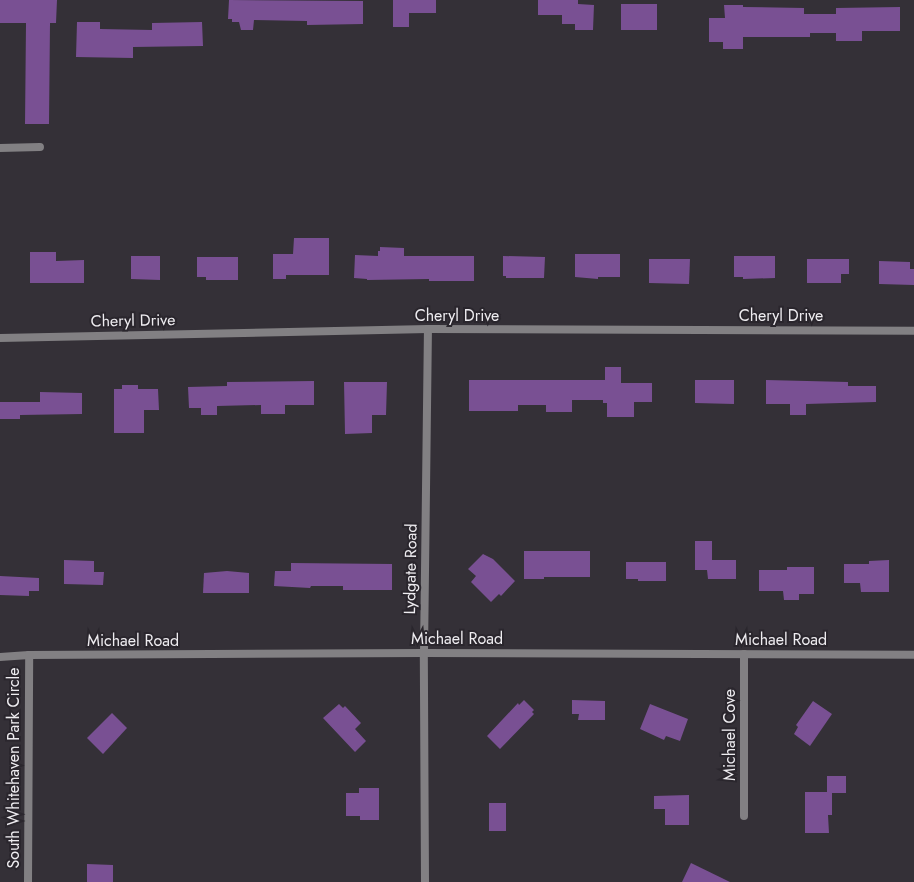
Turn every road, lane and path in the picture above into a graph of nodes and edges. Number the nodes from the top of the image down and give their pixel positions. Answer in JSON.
{"nodes":[{"id":1,"x":40,"y":147,"type":"dead end"},
{"id":2,"x":0,"y":148,"type":"edge"},
{"id":3,"x":428,"y":329,"type":"junction"},
{"id":4,"x":914,"y":331,"type":"edge"},
{"id":5,"x":0,"y":338,"type":"edge"},
{"id":6,"x":424,"y":653,"type":"junction"},
{"id":7,"x":744,"y":654,"type":"junction"},
{"id":8,"x":29,"y":655,"type":"junction"},
{"id":9,"x":914,"y":655,"type":"edge"},
{"id":10,"x":0,"y":657,"type":"edge"},
{"id":11,"x":744,"y":816,"type":"dead end"},
{"id":12,"x":28,"y":882,"type":"edge"},
{"id":13,"x":425,"y":882,"type":"edge"}],
"edges":[{"from":1,"to":2,"type":"street"},
{"from":3,"to":4,"type":"street","name":"Cheryl Drive"},
{"from":3,"to":5,"type":"street","name":"Cheryl Drive"},
{"from":3,"to":6,"type":"street","name":"Lydgate Road"},
{"from":6,"to":7,"type":"street","name":"Michael Road"},
{"from":6,"to":8,"type":"street","name":"Michael Road"},
{"from":6,"to":13,"type":"street","name":"Lydgate Road"},
{"from":7,"to":9,"type":"street","name":"Michael Road"},
{"from":7,"to":11,"type":"street","name":"Michael Cove"},
{"from":8,"to":10,"type":"street","name":"Michael Road"},
{"from":8,"to":12,"type":"street","name":"South Whitehaven Park Circle"}]}
